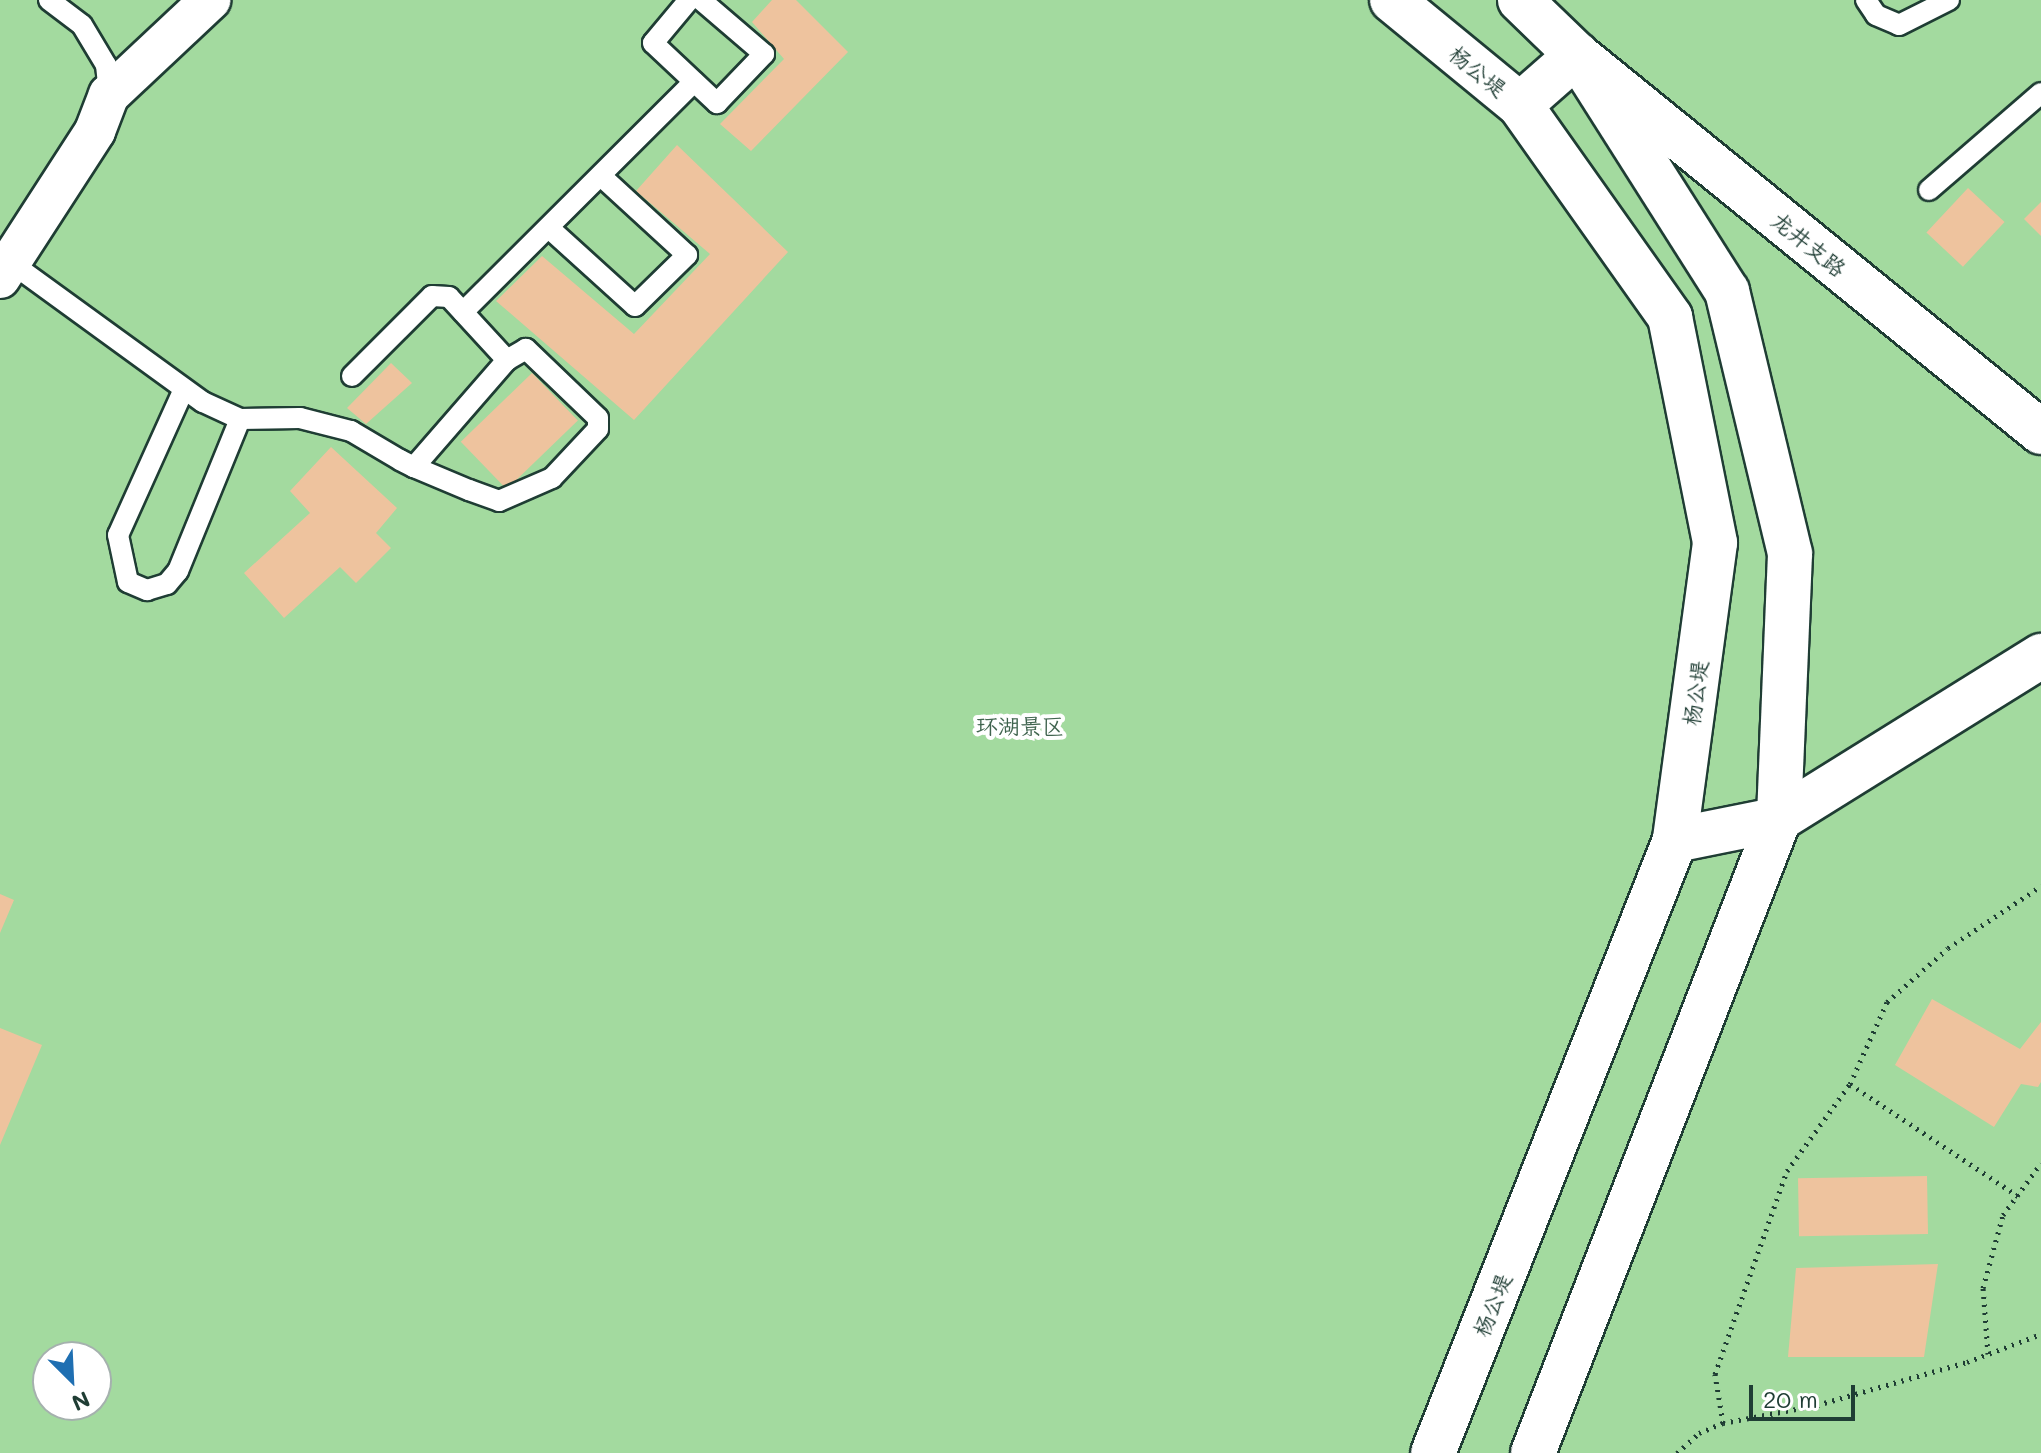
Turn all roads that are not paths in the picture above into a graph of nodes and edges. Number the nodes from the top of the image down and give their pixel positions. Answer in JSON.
{"nodes":[{"id":1,"x":49,"y":0,"type":"edge"},
{"id":2,"x":210,"y":0,"type":"edge"},
{"id":3,"x":689,"y":0,"type":"edge"},
{"id":4,"x":701,"y":0,"type":"edge"},
{"id":5,"x":1392,"y":0,"type":"edge"},
{"id":6,"x":1520,"y":0,"type":"edge"},
{"id":7,"x":1866,"y":0,"type":"edge"},
{"id":8,"x":1949,"y":0,"type":"edge"},
{"id":9,"x":1577,"y":55,"type":"junction"},
{"id":10,"x":694,"y":82,"type":"junction"},
{"id":11,"x":2041,"y":93,"type":"edge"},
{"id":12,"x":109,"y":95,"type":"junction"},
{"id":13,"x":1520,"y":105,"type":"junction"},
{"id":14,"x":601,"y":176,"type":"junction"},
{"id":15,"x":1929,"y":190,"type":"dead end"},
{"id":16,"x":549,"y":228,"type":"junction"},
{"id":17,"x":5,"y":270,"type":"edge"},
{"id":18,"x":463,"y":312,"type":"junction"},
{"id":19,"x":507,"y":360,"type":"junction"},
{"id":20,"x":352,"y":376,"type":"dead end"},
{"id":21,"x":184,"y":389,"type":"junction"},
{"id":22,"x":240,"y":419,"type":"junction"},
{"id":23,"x":2041,"y":432,"type":"edge"},
{"id":24,"x":414,"y":467,"type":"junction"},
{"id":25,"x":2041,"y":656,"type":"edge"},
{"id":26,"x":1779,"y":819,"type":"junction"},
{"id":27,"x":1675,"y":840,"type":"junction"},
{"id":28,"x":1433,"y":1453,"type":"edge"},
{"id":29,"x":1533,"y":1453,"type":"edge"}],
"edges":[{"from":1,"to":12,"type":"lane"},
{"from":2,"to":12,"type":"street"},
{"from":3,"to":10,"type":"lane"},
{"from":4,"to":10,"type":"lane"},
{"from":5,"to":13,"type":"main road","name":"杨公堤"},
{"from":6,"to":9,"type":"main road"},
{"from":7,"to":8,"type":"lane"},
{"from":9,"to":13,"type":"main road"},
{"from":9,"to":23,"type":"main road","name":"龙井支路"},
{"from":9,"to":26,"type":"main road"},
{"from":10,"to":14,"type":"lane"},
{"from":11,"to":15,"type":"lane"},
{"from":12,"to":17,"type":"street"},
{"from":13,"to":27,"type":"main road","name":"杨公堤"},
{"from":14,"to":16,"type":"lane"},
{"from":14,"to":16,"type":"lane"},
{"from":16,"to":18,"type":"lane"},
{"from":17,"to":21,"type":"lane"},
{"from":18,"to":19,"type":"lane"},
{"from":18,"to":20,"type":"lane"},
{"from":19,"to":24,"type":"lane"},
{"from":19,"to":24,"type":"lane"},
{"from":21,"to":22,"type":"lane"},
{"from":21,"to":22,"type":"lane"},
{"from":22,"to":24,"type":"lane"},
{"from":25,"to":26,"type":"main road"},
{"from":26,"to":27,"type":"main road"},
{"from":26,"to":29,"type":"main road"},
{"from":27,"to":28,"type":"main road","name":"杨公堤"}]}
